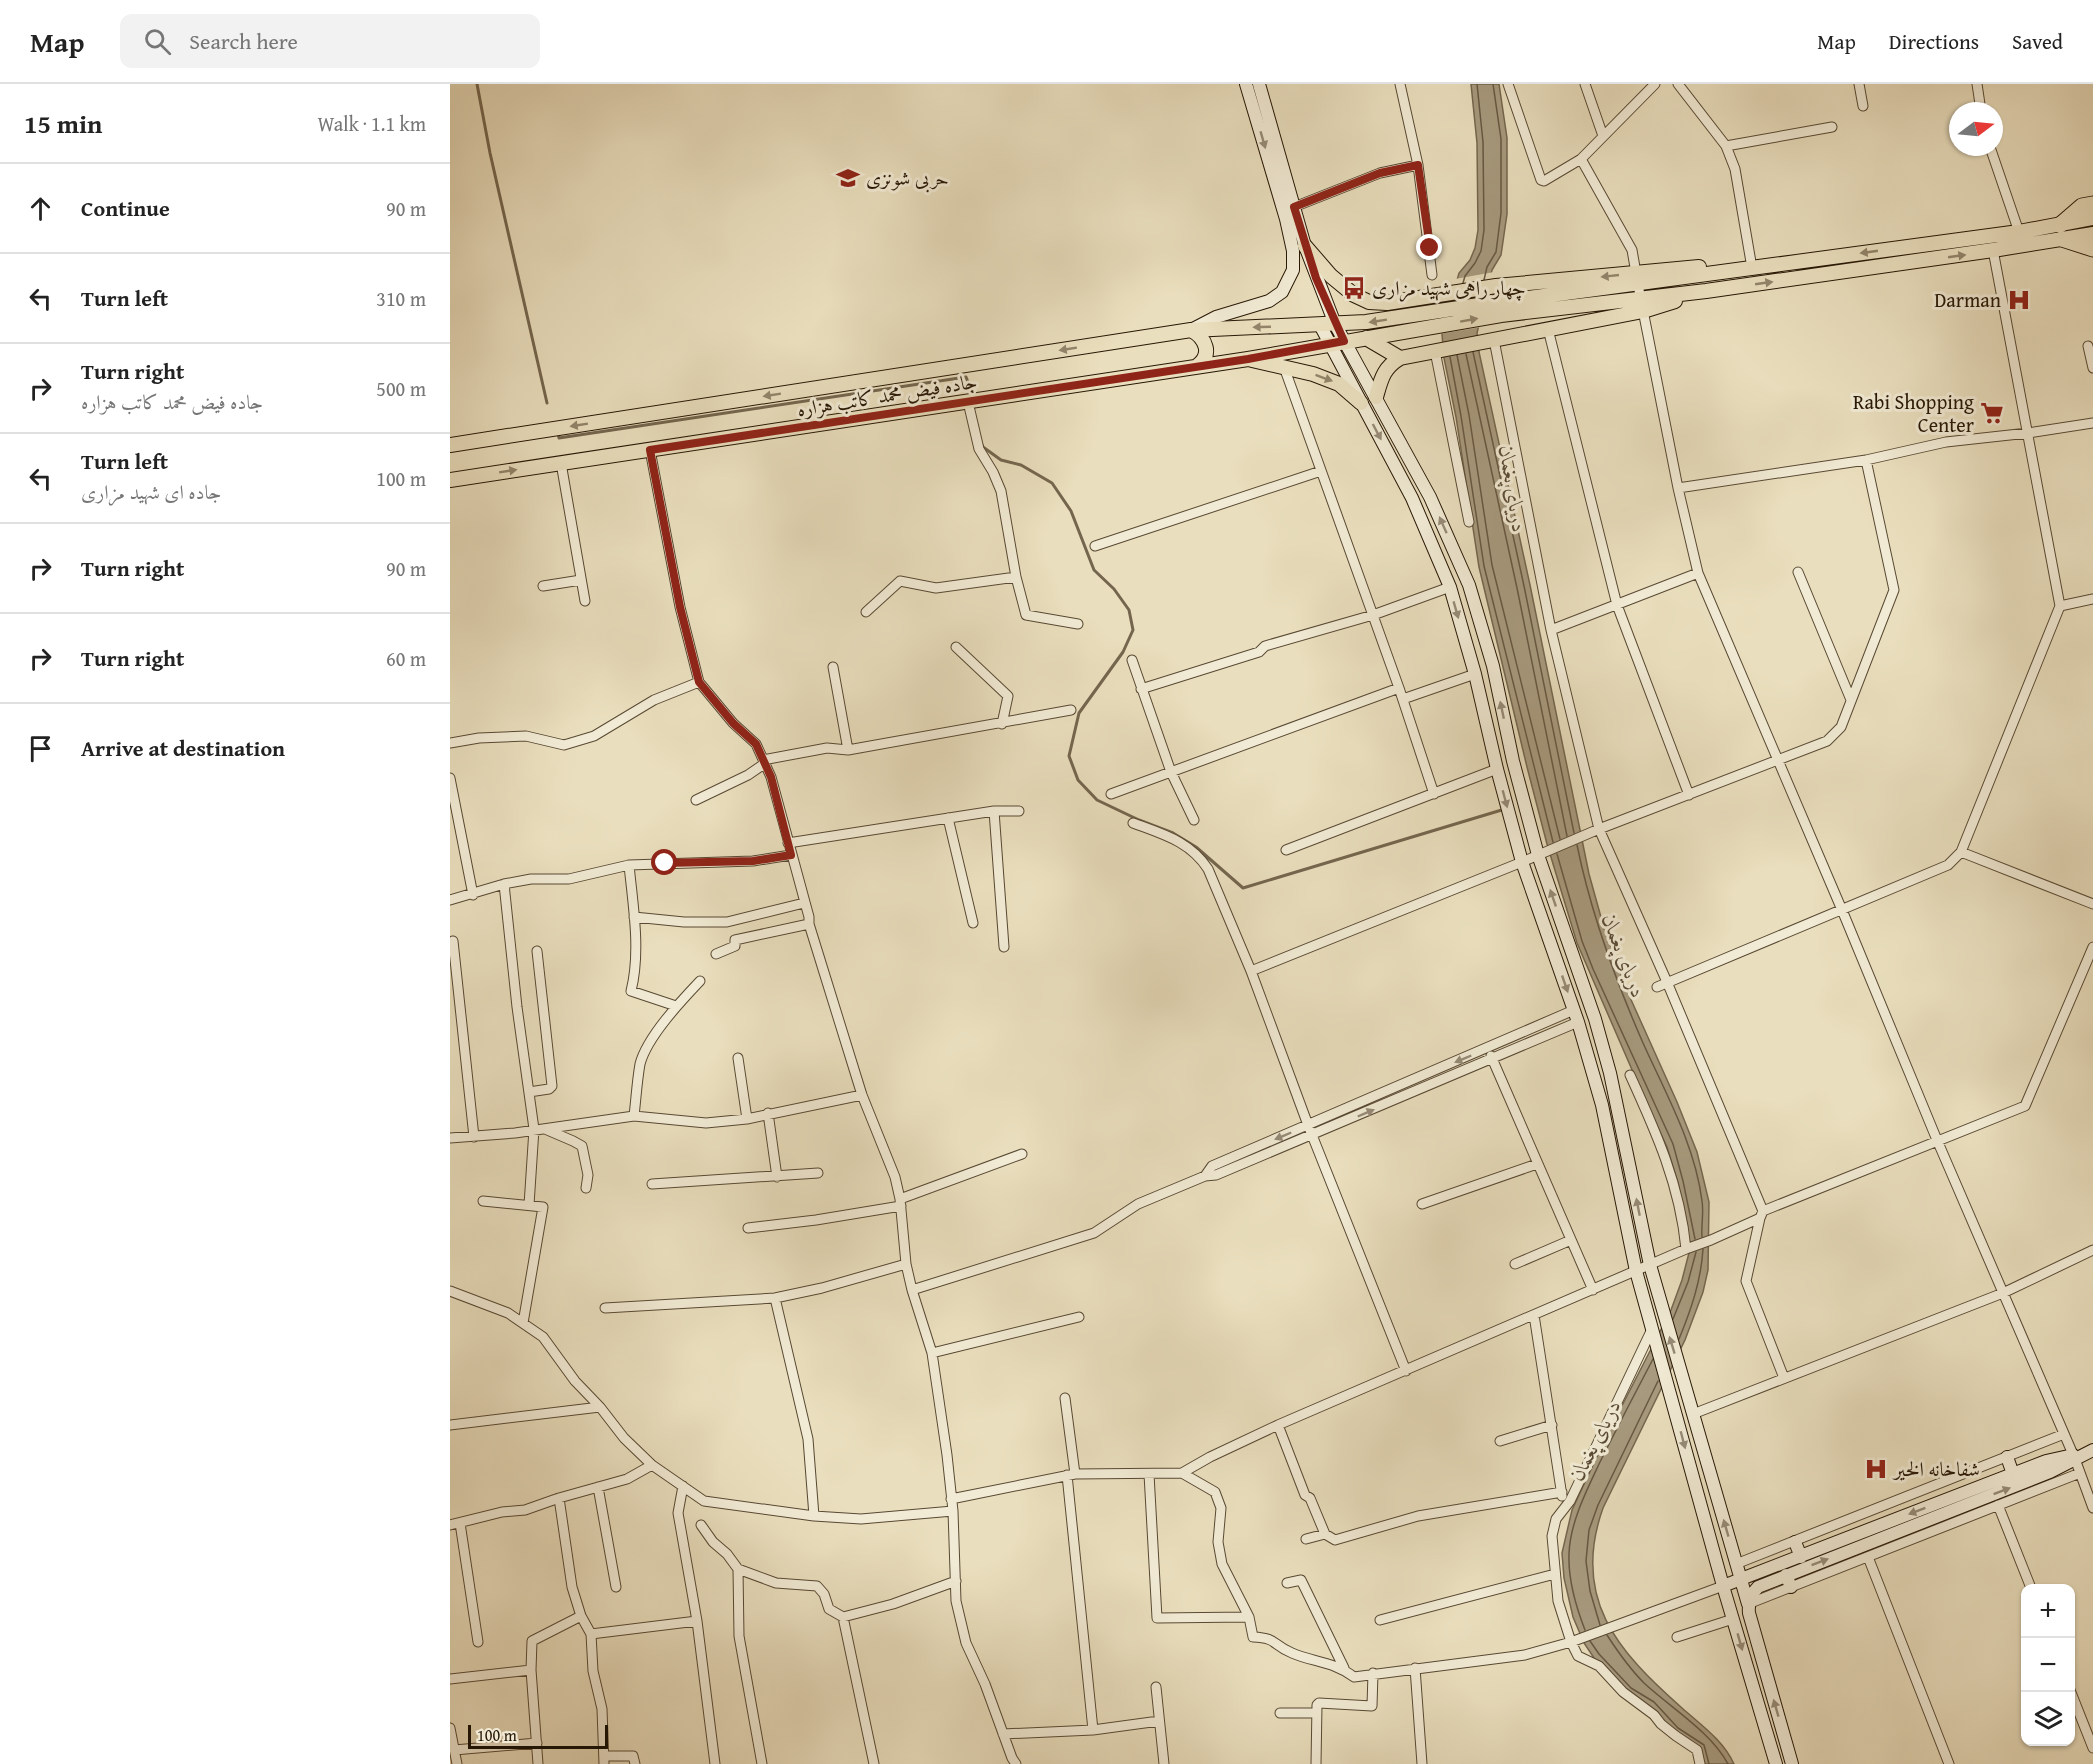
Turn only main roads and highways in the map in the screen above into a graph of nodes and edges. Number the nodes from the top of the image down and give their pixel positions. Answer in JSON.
{"nodes":[{"id":1,"x":1246,"y":84,"type":"edge"},
{"id":2,"x":1259,"y":84,"type":"edge"},
{"id":3,"x":2093,"y":204,"type":"edge"},
{"id":4,"x":2093,"y":218,"type":"edge"},
{"id":5,"x":2061,"y":232,"type":"junction"},
{"id":6,"x":2093,"y":234,"type":"edge"},
{"id":7,"x":1305,"y":246,"type":"junction"},
{"id":8,"x":2093,"y":249,"type":"edge"},
{"id":9,"x":1845,"y":255,"type":"junction"},
{"id":10,"x":1844,"y":271,"type":"junction"},
{"id":11,"x":1639,"y":292,"type":"junction"},
{"id":12,"x":1436,"y":319,"type":"junction"},
{"id":13,"x":1335,"y":324,"type":"junction"},
{"id":14,"x":1320,"y":325,"type":"junction"},
{"id":15,"x":1191,"y":330,"type":"junction"},
{"id":16,"x":1366,"y":338,"type":"junction"},
{"id":17,"x":1344,"y":341,"type":"junction"},
{"id":18,"x":1330,"y":344,"type":"junction"},
{"id":19,"x":1400,"y":358,"type":"junction"},
{"id":20,"x":1248,"y":359,"type":"junction"},
{"id":21,"x":1197,"y":366,"type":"junction"},
{"id":22,"x":1376,"y":398,"type":"junction"},
{"id":23,"x":1361,"y":403,"type":"junction"},
{"id":24,"x":450,"y":445,"type":"edge"},
{"id":25,"x":450,"y":480,"type":"edge"},
{"id":26,"x":2092,"y":1450,"type":"edge"},
{"id":27,"x":2074,"y":1457,"type":"junction"},
{"id":28,"x":2007,"y":1458,"type":"road end"},
{"id":29,"x":2013,"y":1474,"type":"junction"},
{"id":30,"x":1795,"y":1542,"type":"road end"},
{"id":31,"x":1801,"y":1557,"type":"junction"},
{"id":32,"x":1786,"y":1575,"type":"junction"},
{"id":33,"x":1741,"y":1580,"type":"junction"},
{"id":34,"x":1723,"y":1586,"type":"junction"},
{"id":35,"x":1791,"y":1587,"type":"road end"},
{"id":36,"x":1748,"y":1604,"type":"junction"},
{"id":37,"x":1776,"y":1764,"type":"edge"},
{"id":38,"x":1792,"y":1764,"type":"edge"}],
"edges":[{"from":1,"to":15,"type":"main road","one_way":true},
{"from":2,"to":7,"type":"main road"},
{"from":3,"to":5,"type":"highway"},
{"from":4,"to":5,"type":"main road"},
{"from":5,"to":6,"type":"main road"},
{"from":5,"to":8,"type":"highway"},
{"from":5,"to":9,"type":"main road","one_way":true},
{"from":10,"to":5,"type":"main road","one_way":true},
{"from":11,"to":7,"type":"main road","one_way":true},
{"from":7,"to":13,"type":"main road"},
{"from":9,"to":10,"type":"main road"},
{"from":9,"to":11,"type":"main road"},
{"from":11,"to":10,"type":"main road","one_way":true},
{"from":11,"to":12,"type":"main road"},
{"from":11,"to":19,"type":"main road"},
{"from":12,"to":13,"type":"main road","one_way":true},
{"from":12,"to":16,"type":"main road","name":"جاده فیض محمد کاتب هزاره"},
{"from":13,"to":14,"type":"main road"},
{"from":13,"to":17,"type":"main road"},
{"from":14,"to":15,"type":"main road","one_way":true},
{"from":14,"to":18,"type":"main road"},
{"from":15,"to":21,"type":"main road"},
{"from":15,"to":24,"type":"main road","one_way":true},
{"from":16,"to":17,"type":"main road","name":"جاده فیض محمد کاتب هزاره"},
{"from":16,"to":19,"type":"main road"},
{"from":17,"to":18,"type":"main road","name":"جاده فیض محمد کاتب هزاره"},
{"from":17,"to":22,"type":"main road"},
{"from":18,"to":20,"type":"main road","name":"جاده فیض محمد کاتب هزاره"},
{"from":18,"to":23,"type":"main road"},
{"from":19,"to":22,"type":"main road"},
{"from":20,"to":21,"type":"main road","name":"جاده فیض محمد کاتب هزاره"},
{"from":20,"to":23,"type":"main road","one_way":true},
{"from":25,"to":21,"type":"main road","name":"جاده فیض محمد کاتب هزاره","one_way":true},
{"from":33,"to":22,"type":"main road","one_way":true},
{"from":23,"to":34,"type":"main road","one_way":true},
{"from":26,"to":27,"type":"main road"},
{"from":27,"to":29,"type":"main road"},
{"from":32,"to":27,"type":"main road","one_way":true},
{"from":28,"to":29,"type":"main road"},
{"from":29,"to":31,"type":"main road","one_way":true},
{"from":30,"to":31,"type":"main road"},
{"from":31,"to":33,"type":"main road"},
{"from":32,"to":35,"type":"main road"},
{"from":32,"to":36,"type":"main road"},
{"from":33,"to":34,"type":"main road"},
{"from":33,"to":36,"type":"main road"},
{"from":34,"to":37,"type":"main road","one_way":true},
{"from":38,"to":36,"type":"main road","one_way":true}]}
